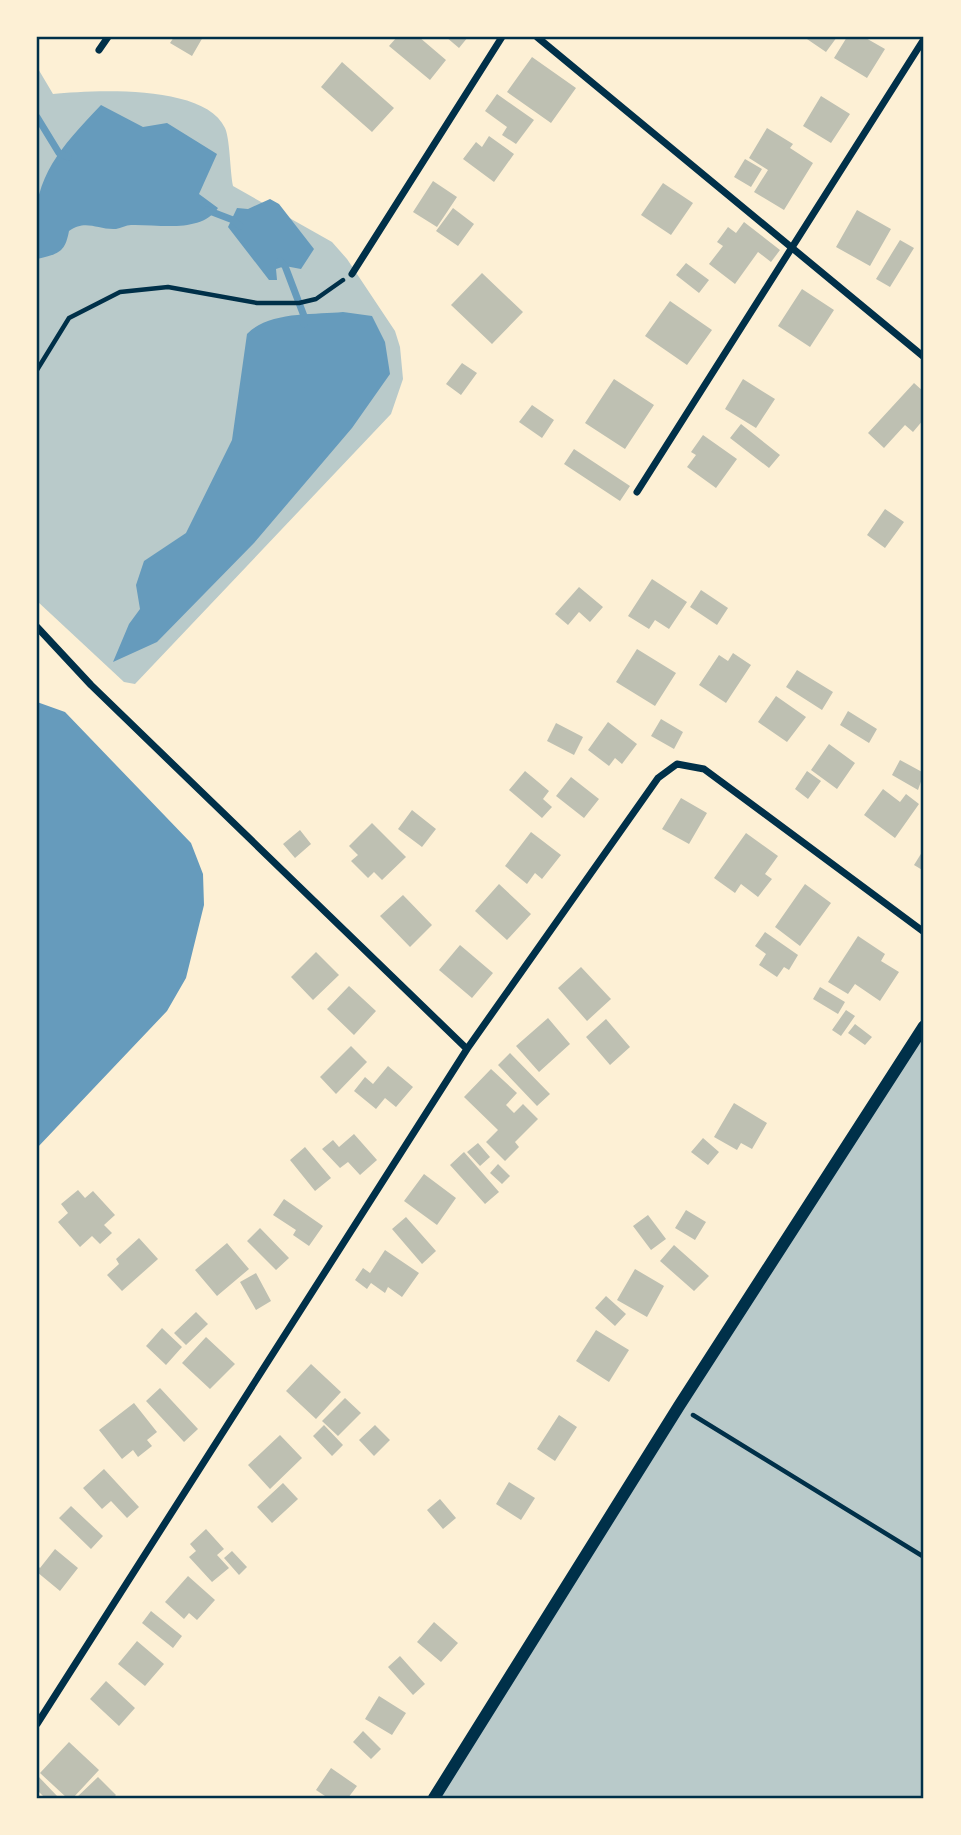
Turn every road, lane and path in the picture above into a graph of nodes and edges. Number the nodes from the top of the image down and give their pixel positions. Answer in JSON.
{"nodes":[{"id":1,"x":108,"y":37,"type":"edge"},
{"id":2,"x":502,"y":37,"type":"edge"},
{"id":3,"x":537,"y":37,"type":"edge"},
{"id":4,"x":924,"y":39,"type":"edge"},
{"id":5,"x":99,"y":50,"type":"dead end"},
{"id":6,"x":793,"y":249,"type":"junction"},
{"id":7,"x":352,"y":274,"type":"joint"},
{"id":8,"x":924,"y":357,"type":"edge"},
{"id":9,"x":37,"y":370,"type":"edge"},
{"id":10,"x":636,"y":492,"type":"dead end"},
{"id":11,"x":37,"y":627,"type":"edge"},
{"id":12,"x":924,"y":932,"type":"edge"},
{"id":13,"x":924,"y":1026,"type":"edge"},
{"id":14,"x":467,"y":1049,"type":"junction"},
{"id":15,"x":679,"y":1406,"type":"junction"},
{"id":16,"x":924,"y":1557,"type":"edge"},
{"id":17,"x":37,"y":1724,"type":"edge"},
{"id":18,"x":434,"y":1798,"type":"edge"}],
"edges":[{"from":1,"to":5,"type":"street"},
{"from":2,"to":7,"type":"street"},
{"from":3,"to":6,"type":"street"},
{"from":4,"to":6,"type":"street"},
{"from":6,"to":8,"type":"street"},
{"from":6,"to":10,"type":"street"},
{"from":7,"to":9,"type":"path"},
{"from":11,"to":14,"type":"street"},
{"from":12,"to":14,"type":"street"},
{"from":13,"to":15,"type":"street"},
{"from":14,"to":17,"type":"street"},
{"from":15,"to":16,"type":"path"},
{"from":15,"to":18,"type":"street"}]}
